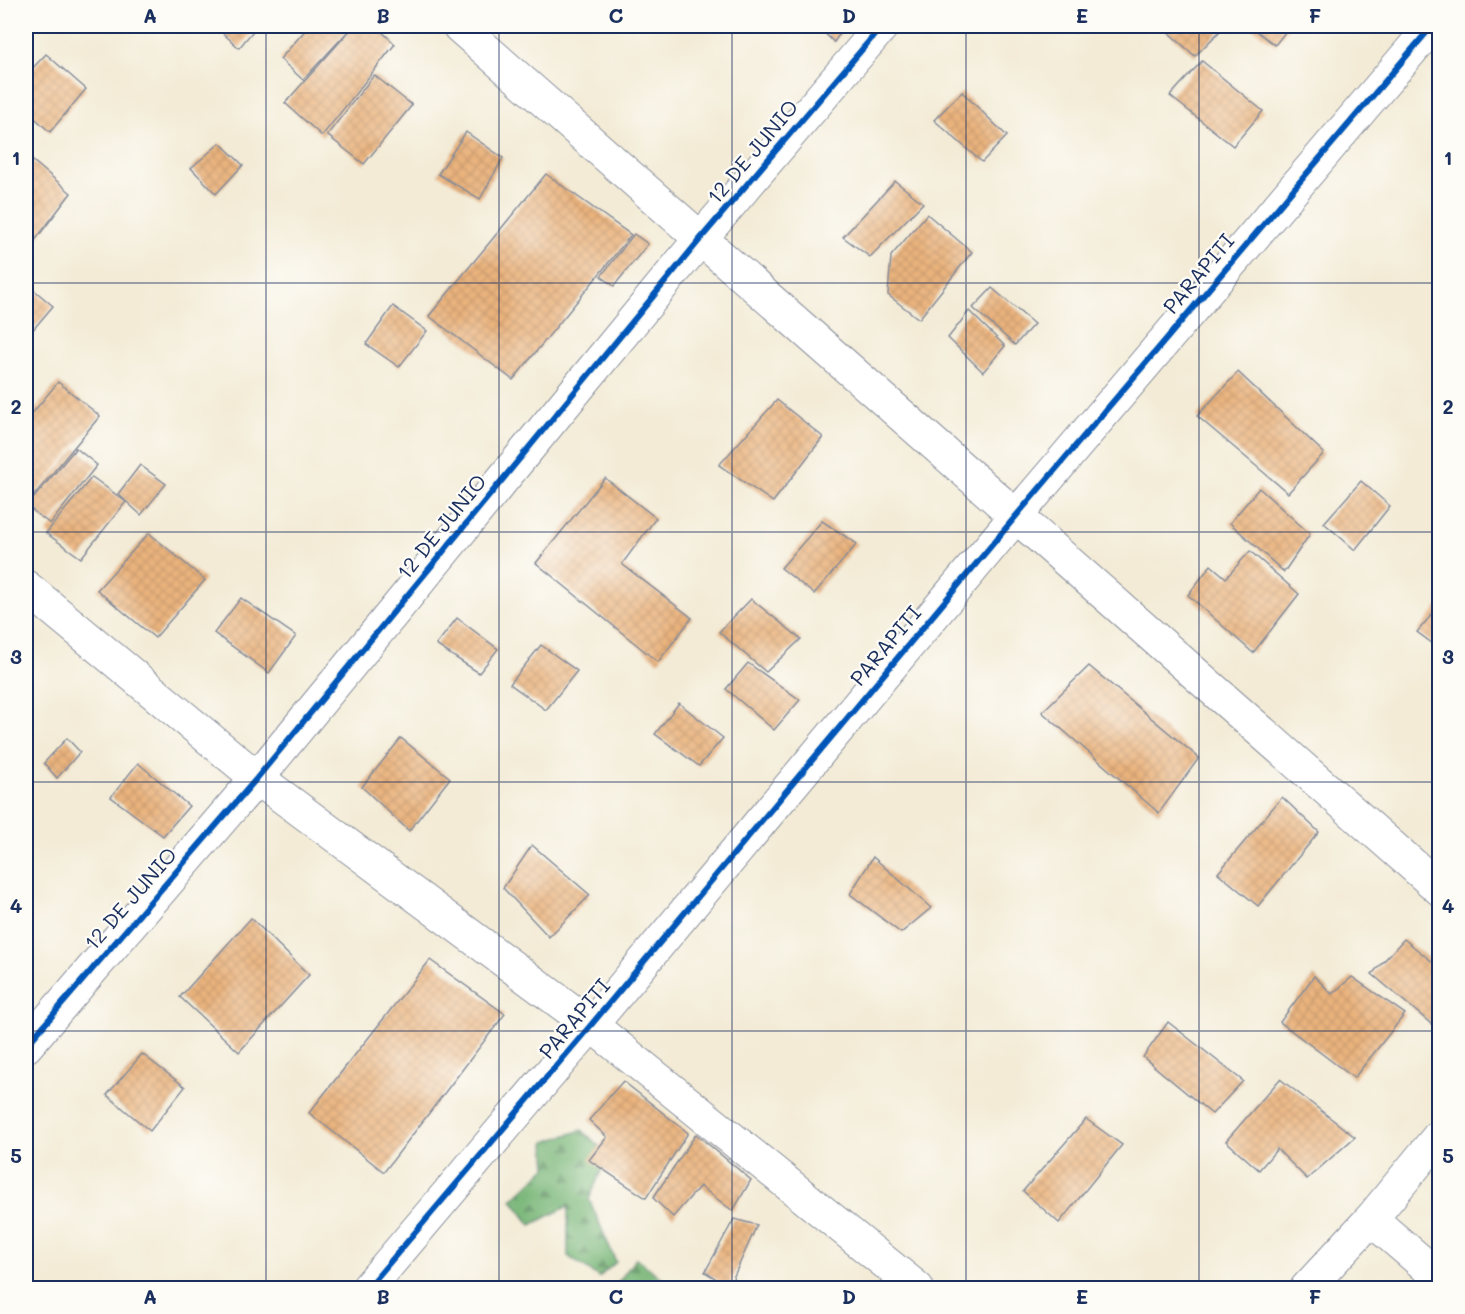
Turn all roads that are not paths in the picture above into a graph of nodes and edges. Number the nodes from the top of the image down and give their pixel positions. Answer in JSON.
{"nodes":[{"id":1,"x":459,"y":26,"type":"edge"},
{"id":2,"x":882,"y":26,"type":"edge"},
{"id":3,"x":1432,"y":26,"type":"edge"},
{"id":4,"x":702,"y":237,"type":"junction"},
{"id":5,"x":1016,"y":516,"type":"junction"},
{"id":6,"x":26,"y":587,"type":"edge"},
{"id":7,"x":257,"y":778,"type":"junction"},
{"id":8,"x":1440,"y":889,"type":"edge"},
{"id":9,"x":591,"y":1025,"type":"junction"},
{"id":10,"x":26,"y":1046,"type":"edge"},
{"id":11,"x":1440,"y":1135,"type":"edge"},
{"id":12,"x":1371,"y":1219,"type":"junction"},
{"id":13,"x":1440,"y":1278,"type":"edge"},
{"id":14,"x":368,"y":1288,"type":"edge"},
{"id":15,"x":917,"y":1288,"type":"edge"},
{"id":16,"x":1307,"y":1288,"type":"edge"}],
"edges":[{"from":1,"to":4,"type":"street"},
{"from":2,"to":4,"type":"street","name":"12 DE JUNIO"},
{"from":3,"to":5,"type":"street","name":"PARAPITI"},
{"from":4,"to":5,"type":"street"},
{"from":4,"to":7,"type":"street","name":"12 DE JUNIO"},
{"from":5,"to":8,"type":"street"},
{"from":5,"to":9,"type":"street","name":"PARAPITI"},
{"from":6,"to":7,"type":"street"},
{"from":7,"to":9,"type":"street"},
{"from":7,"to":10,"type":"street","name":"12 DE JUNIO"},
{"from":9,"to":14,"type":"street","name":"PARAPITI"},
{"from":9,"to":15,"type":"street"},
{"from":11,"to":12,"type":"street"},
{"from":12,"to":13,"type":"street"},
{"from":12,"to":16,"type":"street"}]}
